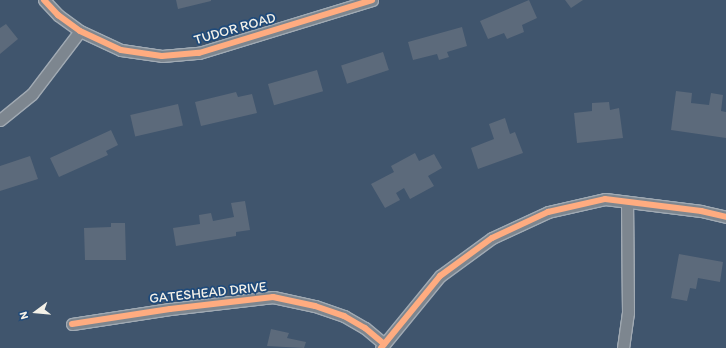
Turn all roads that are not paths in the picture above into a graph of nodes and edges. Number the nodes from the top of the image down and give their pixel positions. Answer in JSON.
{"nodes":[{"id":1,"x":44,"y":0,"type":"edge"},
{"id":2,"x":372,"y":0,"type":"edge"},
{"id":3,"x":80,"y":31,"type":"junction"},
{"id":4,"x":0,"y":120,"type":"edge"},
{"id":5,"x":627,"y":203,"type":"junction"},
{"id":6,"x":726,"y":217,"type":"edge"},
{"id":7,"x":72,"y":324,"type":"dead end"},
{"id":8,"x":382,"y":346,"type":"edge"},
{"id":9,"x":623,"y":348,"type":"edge"}],
"edges":[{"from":1,"to":3,"type":"street","name":"TUDOR ROAD"},
{"from":2,"to":3,"type":"street","name":"TUDOR ROAD"},
{"from":3,"to":4,"type":"street"},
{"from":5,"to":6,"type":"street"},
{"from":5,"to":8,"type":"street"},
{"from":5,"to":9,"type":"street"},
{"from":7,"to":8,"type":"street","name":"GATESHEAD DRIVE"}]}
